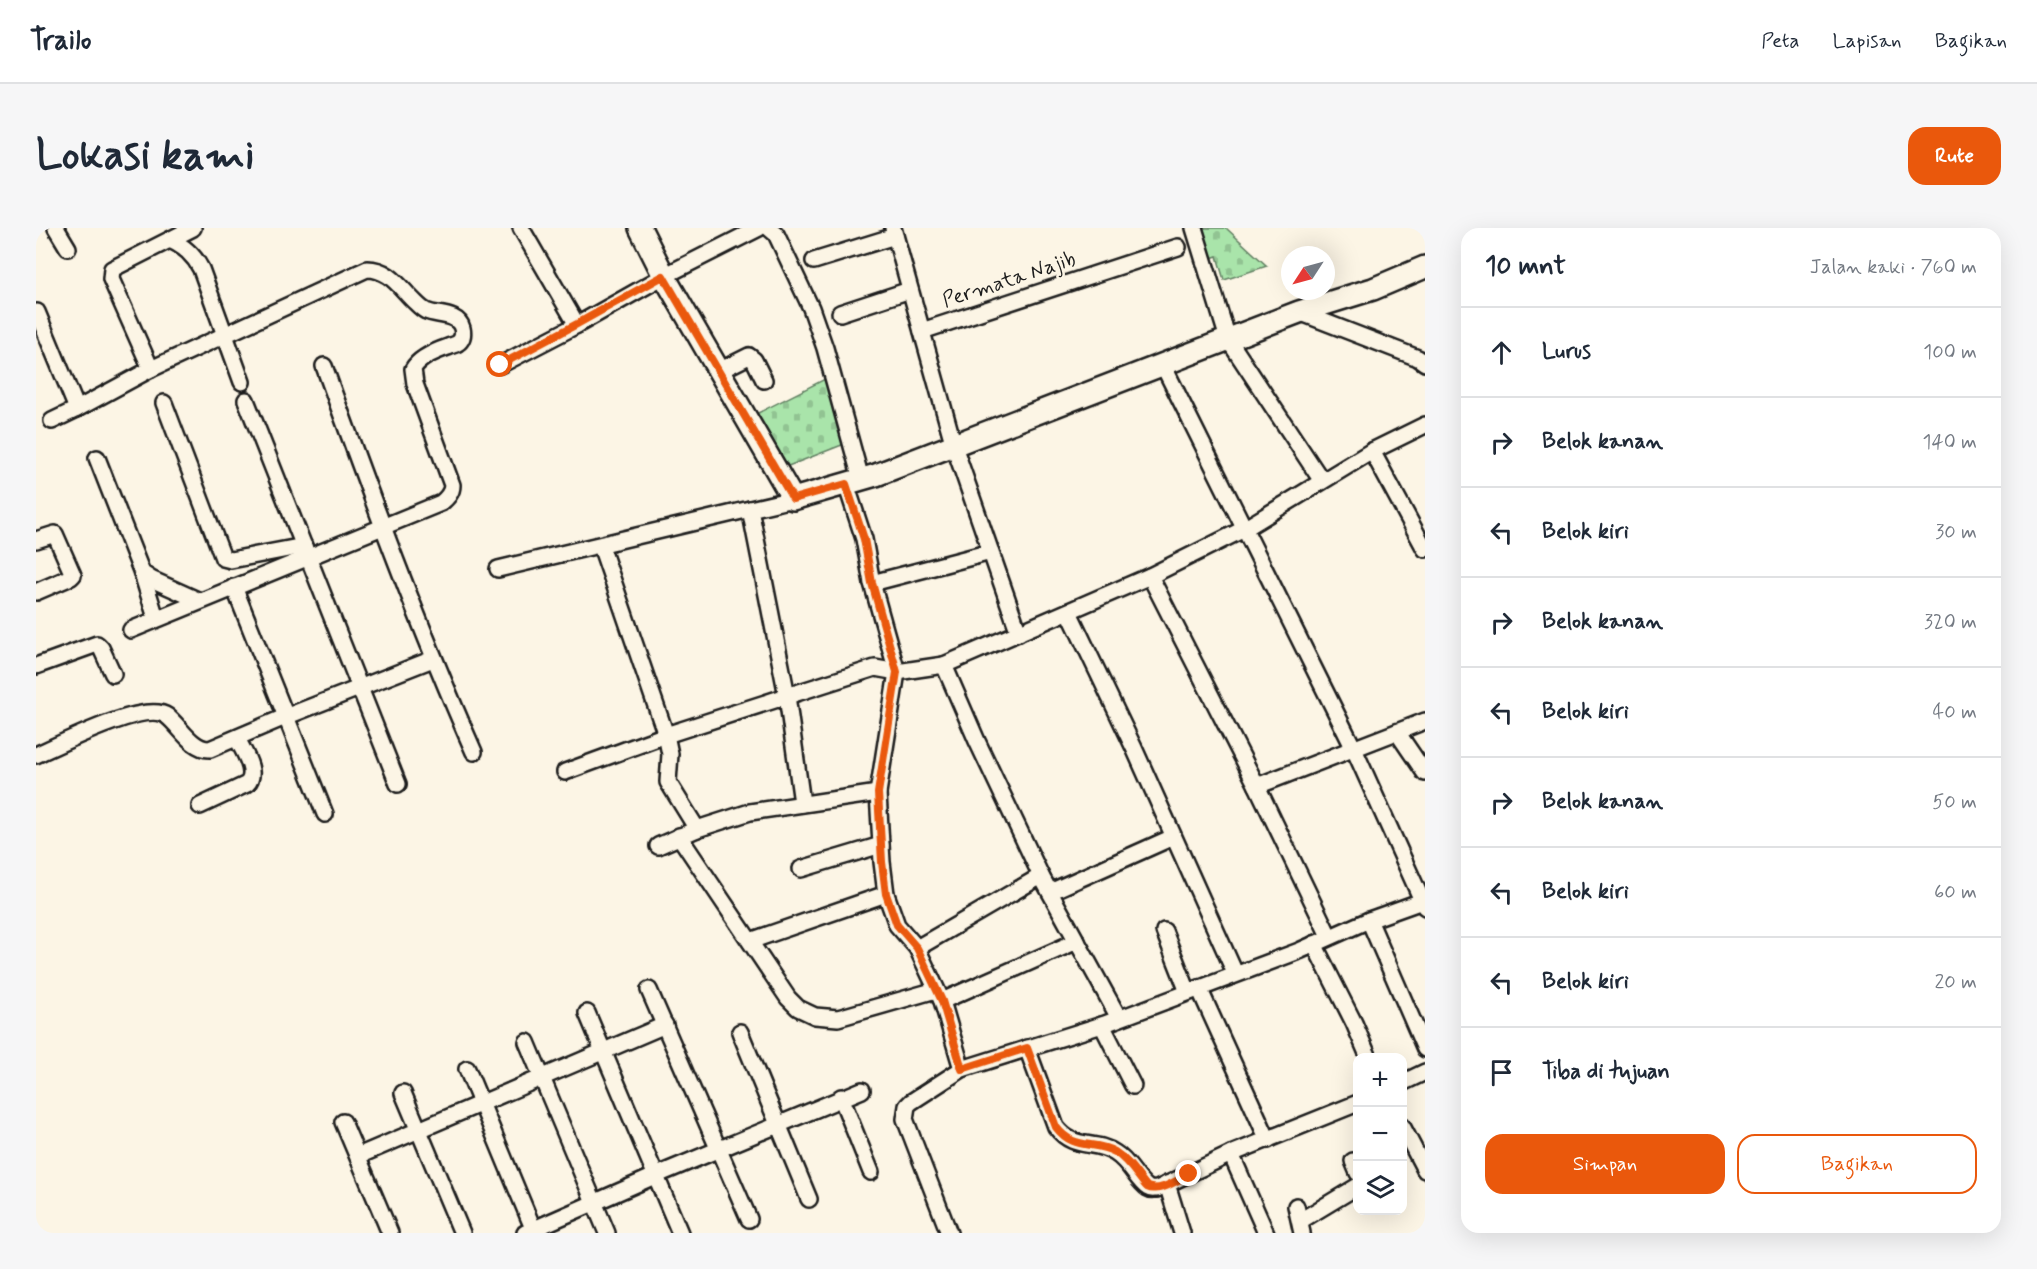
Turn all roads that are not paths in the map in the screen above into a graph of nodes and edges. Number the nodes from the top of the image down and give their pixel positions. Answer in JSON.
{"nodes":[{"id":1,"x":56,"y":228,"type":"edge"},
{"id":2,"x":193,"y":228,"type":"edge"},
{"id":3,"x":521,"y":228,"type":"edge"},
{"id":4,"x":640,"y":228,"type":"edge"},
{"id":5,"x":759,"y":228,"type":"edge"},
{"id":6,"x":770,"y":228,"type":"edge"},
{"id":7,"x":1194,"y":228,"type":"edge"},
{"id":8,"x":894,"y":232,"type":"edge"},
{"id":9,"x":170,"y":240,"type":"junction"},
{"id":10,"x":1178,"y":247,"type":"dead end"},
{"id":11,"x":68,"y":248,"type":"dead end"},
{"id":12,"x":814,"y":261,"type":"dead end"},
{"id":13,"x":1425,"y":267,"type":"edge"},
{"id":14,"x":663,"y":276,"type":"junction"},
{"id":15,"x":910,"y":290,"type":"junction"},
{"id":16,"x":37,"y":312,"type":"edge"},
{"id":17,"x":1299,"y":312,"type":"junction"},
{"id":18,"x":840,"y":313,"type":"dead end"},
{"id":19,"x":577,"y":324,"type":"junction"},
{"id":20,"x":922,"y":331,"type":"junction"},
{"id":21,"x":225,"y":334,"type":"junction"},
{"id":22,"x":1228,"y":339,"type":"junction"},
{"id":23,"x":1425,"y":363,"type":"edge"},
{"id":24,"x":500,"y":365,"type":"dead end"},
{"id":25,"x":1163,"y":365,"type":"junction"},
{"id":26,"x":324,"y":366,"type":"dead end"},
{"id":27,"x":151,"y":369,"type":"junction"},
{"id":28,"x":719,"y":371,"type":"junction"},
{"id":29,"x":764,"y":380,"type":"dead end"},
{"id":30,"x":242,"y":382,"type":"dead end"},
{"id":31,"x":246,"y":400,"type":"dead end"},
{"id":32,"x":164,"y":403,"type":"dead end"},
{"id":33,"x":77,"y":409,"type":"junction"},
{"id":34,"x":52,"y":421,"type":"dead end"},
{"id":35,"x":1425,"y":425,"type":"edge"},
{"id":36,"x":954,"y":446,"type":"junction"},
{"id":37,"x":1372,"y":452,"type":"junction"},
{"id":38,"x":97,"y":458,"type":"dead end"},
{"id":39,"x":854,"y":481,"type":"junction"},
{"id":40,"x":1322,"y":481,"type":"junction"},
{"id":41,"x":793,"y":499,"type":"junction"},
{"id":42,"x":750,"y":509,"type":"junction"},
{"id":43,"x":382,"y":527,"type":"junction"},
{"id":44,"x":1244,"y":529,"type":"junction"},
{"id":45,"x":36,"y":540,"type":"edge"},
{"id":46,"x":601,"y":546,"type":"junction"},
{"id":47,"x":1425,"y":549,"type":"edge"},
{"id":48,"x":306,"y":552,"type":"junction"},
{"id":49,"x":991,"y":552,"type":"junction"},
{"id":50,"x":498,"y":569,"type":"dead end"},
{"id":51,"x":142,"y":573,"type":"junction"},
{"id":52,"x":1150,"y":576,"type":"junction"},
{"id":53,"x":872,"y":583,"type":"junction"},
{"id":54,"x":234,"y":587,"type":"junction"},
{"id":55,"x":36,"y":592,"type":"edge"},
{"id":56,"x":200,"y":601,"type":"junction"},
{"id":57,"x":1069,"y":612,"type":"junction"},
{"id":58,"x":156,"y":618,"type":"junction"},
{"id":59,"x":131,"y":630,"type":"dead end"},
{"id":60,"x":1019,"y":633,"type":"junction"},
{"id":61,"x":433,"y":659,"type":"junction"},
{"id":62,"x":944,"y":665,"type":"junction"},
{"id":63,"x":36,"y":666,"type":"edge"},
{"id":64,"x":897,"y":672,"type":"junction"},
{"id":65,"x":114,"y":674,"type":"dead end"},
{"id":66,"x":360,"y":687,"type":"junction"},
{"id":67,"x":787,"y":696,"type":"junction"},
{"id":68,"x":285,"y":717,"type":"junction"},
{"id":69,"x":1425,"y":721,"type":"edge"},
{"id":70,"x":1397,"y":732,"type":"junction"},
{"id":71,"x":666,"y":735,"type":"junction"},
{"id":72,"x":237,"y":738,"type":"junction"},
{"id":73,"x":1354,"y":749,"type":"junction"},
{"id":74,"x":474,"y":752,"type":"dead end"},
{"id":75,"x":36,"y":755,"type":"edge"},
{"id":76,"x":565,"y":772,"type":"dead end"},
{"id":77,"x":1425,"y":773,"type":"edge"},
{"id":78,"x":398,"y":784,"type":"dead end"},
{"id":79,"x":1257,"y":786,"type":"junction"},
{"id":80,"x":878,"y":793,"type":"junction"},
{"id":81,"x":802,"y":803,"type":"junction"},
{"id":82,"x":200,"y":806,"type":"dead end"},
{"id":83,"x":325,"y":814,"type":"dead end"},
{"id":84,"x":697,"y":829,"type":"junction"},
{"id":85,"x":679,"y":836,"type":"junction"},
{"id":86,"x":1173,"y":837,"type":"junction"},
{"id":87,"x":881,"y":845,"type":"junction"},
{"id":88,"x":658,"y":846,"type":"dead end"},
{"id":89,"x":801,"y":869,"type":"dead end"},
{"id":90,"x":1041,"y":876,"type":"junction"},
{"id":91,"x":1050,"y":892,"type":"junction"},
{"id":92,"x":886,"y":894,"type":"junction"},
{"id":93,"x":1424,"y":903,"type":"edge"},
{"id":94,"x":1369,"y":920,"type":"junction"},
{"id":95,"x":1164,"y":931,"type":"dead end"},
{"id":96,"x":1329,"y":936,"type":"junction"},
{"id":97,"x":750,"y":941,"type":"junction"},
{"id":98,"x":1077,"y":941,"type":"junction"},
{"id":99,"x":1314,"y":944,"type":"junction"},
{"id":100,"x":917,"y":948,"type":"junction"},
{"id":101,"x":1235,"y":973,"type":"junction"},
{"id":102,"x":649,"y":990,"type":"dead end"},
{"id":103,"x":1193,"y":990,"type":"junction"},
{"id":104,"x":939,"y":995,"type":"junction"},
{"id":105,"x":587,"y":1013,"type":"dead end"},
{"id":106,"x":1119,"y":1018,"type":"junction"},
{"id":107,"x":665,"y":1025,"type":"junction"},
{"id":108,"x":1102,"y":1025,"type":"junction"},
{"id":109,"x":740,"y":1032,"type":"dead end"},
{"id":110,"x":527,"y":1042,"type":"dead end"},
{"id":111,"x":1027,"y":1048,"type":"junction"},
{"id":112,"x":1425,"y":1048,"type":"edge"},
{"id":113,"x":604,"y":1051,"type":"junction"},
{"id":114,"x":1367,"y":1053,"type":"edge"},
{"id":115,"x":466,"y":1069,"type":"dead end"},
{"id":116,"x":1425,"y":1072,"type":"edge"},
{"id":117,"x":953,"y":1074,"type":"junction"},
{"id":118,"x":542,"y":1077,"type":"junction"},
{"id":119,"x":1407,"y":1081,"type":"edge"},
{"id":120,"x":1133,"y":1086,"type":"dead end"},
{"id":121,"x":862,"y":1089,"type":"dead end"},
{"id":122,"x":403,"y":1093,"type":"dead end"},
{"id":123,"x":841,"y":1097,"type":"junction"},
{"id":124,"x":481,"y":1104,"type":"junction"},
{"id":125,"x":1353,"y":1105,"type":"edge"},
{"id":126,"x":343,"y":1122,"type":"dead end"},
{"id":127,"x":778,"y":1124,"type":"junction"},
{"id":128,"x":419,"y":1130,"type":"junction"},
{"id":129,"x":1407,"y":1132,"type":"edge"},
{"id":130,"x":1268,"y":1140,"type":"junction"},
{"id":131,"x":719,"y":1149,"type":"junction"},
{"id":132,"x":1421,"y":1150,"type":"edge"},
{"id":133,"x":1231,"y":1154,"type":"junction"},
{"id":134,"x":358,"y":1156,"type":"junction"},
{"id":135,"x":1425,"y":1170,"type":"edge"},
{"id":136,"x":872,"y":1172,"type":"dead end"},
{"id":137,"x":657,"y":1175,"type":"junction"},
{"id":138,"x":1167,"y":1184,"type":"junction"},
{"id":139,"x":1353,"y":1189,"type":"edge"},
{"id":140,"x":809,"y":1199,"type":"dead end"},
{"id":141,"x":595,"y":1202,"type":"junction"},
{"id":142,"x":749,"y":1219,"type":"dead end"},
{"id":143,"x":1299,"y":1220,"type":"edge"},
{"id":144,"x":531,"y":1232,"type":"edge"},
{"id":145,"x":390,"y":1233,"type":"edge"},
{"id":146,"x":462,"y":1233,"type":"edge"},
{"id":147,"x":608,"y":1233,"type":"edge"},
{"id":148,"x":680,"y":1233,"type":"edge"},
{"id":149,"x":949,"y":1233,"type":"edge"},
{"id":150,"x":1182,"y":1233,"type":"edge"},
{"id":151,"x":1266,"y":1233,"type":"edge"}],
"edges":[{"from":1,"to":11,"type":"street"},
{"from":2,"to":9,"type":"street"},
{"from":3,"to":19,"type":"street"},
{"from":4,"to":14,"type":"street"},
{"from":5,"to":14,"type":"street"},
{"from":6,"to":39,"type":"street"},
{"from":7,"to":22,"type":"street"},
{"from":8,"to":12,"type":"street"},
{"from":8,"to":15,"type":"street"},
{"from":9,"to":21,"type":"street"},
{"from":9,"to":27,"type":"street"},
{"from":10,"to":20,"type":"street","name":"Permata Najib"},
{"from":13,"to":17,"type":"street"},
{"from":14,"to":19,"type":"street"},
{"from":14,"to":28,"type":"street"},
{"from":15,"to":18,"type":"street"},
{"from":15,"to":20,"type":"street"},
{"from":16,"to":33,"type":"street"},
{"from":17,"to":22,"type":"street"},
{"from":17,"to":23,"type":"street"},
{"from":19,"to":24,"type":"street"},
{"from":20,"to":36,"type":"street"},
{"from":21,"to":27,"type":"street"},
{"from":21,"to":30,"type":"street"},
{"from":21,"to":43,"type":"street"},
{"from":22,"to":25,"type":"street"},
{"from":22,"to":40,"type":"street"},
{"from":25,"to":36,"type":"street"},
{"from":25,"to":44,"type":"street"},
{"from":26,"to":43,"type":"street"},
{"from":27,"to":33,"type":"street"},
{"from":28,"to":29,"type":"street"},
{"from":28,"to":41,"type":"street"},
{"from":31,"to":48,"type":"street"},
{"from":32,"to":48,"type":"street"},
{"from":33,"to":34,"type":"street"},
{"from":35,"to":37,"type":"street"},
{"from":36,"to":39,"type":"street"},
{"from":36,"to":49,"type":"street"},
{"from":37,"to":40,"type":"street"},
{"from":37,"to":47,"type":"street"},
{"from":38,"to":51,"type":"street"},
{"from":39,"to":41,"type":"street"},
{"from":39,"to":53,"type":"street"},
{"from":40,"to":44,"type":"street"},
{"from":41,"to":42,"type":"street"},
{"from":42,"to":46,"type":"street"},
{"from":42,"to":67,"type":"street"},
{"from":43,"to":48,"type":"street"},
{"from":43,"to":61,"type":"street"},
{"from":44,"to":52,"type":"street"},
{"from":44,"to":73,"type":"street"},
{"from":45,"to":55,"type":"street"},
{"from":46,"to":50,"type":"street"},
{"from":46,"to":71,"type":"street"},
{"from":48,"to":54,"type":"street"},
{"from":48,"to":66,"type":"street"},
{"from":49,"to":53,"type":"street"},
{"from":49,"to":60,"type":"street"},
{"from":51,"to":56,"type":"street"},
{"from":51,"to":58,"type":"street"},
{"from":52,"to":57,"type":"street"},
{"from":52,"to":79,"type":"street"},
{"from":53,"to":64,"type":"street"},
{"from":54,"to":56,"type":"street"},
{"from":54,"to":68,"type":"street"},
{"from":56,"to":58,"type":"street"},
{"from":57,"to":60,"type":"street"},
{"from":57,"to":86,"type":"street"},
{"from":58,"to":59,"type":"street"},
{"from":60,"to":62,"type":"street"},
{"from":61,"to":66,"type":"street"},
{"from":61,"to":74,"type":"street"},
{"from":62,"to":64,"type":"street"},
{"from":62,"to":90,"type":"street"},
{"from":63,"to":65,"type":"street"},
{"from":64,"to":67,"type":"street"},
{"from":64,"to":80,"type":"street"},
{"from":66,"to":68,"type":"street"},
{"from":66,"to":78,"type":"street"},
{"from":67,"to":71,"type":"street"},
{"from":67,"to":81,"type":"street"},
{"from":68,"to":72,"type":"street"},
{"from":68,"to":83,"type":"street"},
{"from":69,"to":70,"type":"street"},
{"from":70,"to":73,"type":"street"},
{"from":70,"to":77,"type":"street"},
{"from":71,"to":76,"type":"street"},
{"from":71,"to":84,"type":"street"},
{"from":72,"to":75,"type":"street"},
{"from":72,"to":82,"type":"street"},
{"from":73,"to":79,"type":"street"},
{"from":73,"to":93,"type":"street"},
{"from":79,"to":96,"type":"street"},
{"from":80,"to":81,"type":"street"},
{"from":80,"to":87,"type":"street"},
{"from":81,"to":84,"type":"street"},
{"from":84,"to":85,"type":"street"},
{"from":85,"to":88,"type":"street"},
{"from":85,"to":97,"type":"street"},
{"from":86,"to":91,"type":"street"},
{"from":86,"to":101,"type":"street"},
{"from":87,"to":89,"type":"street"},
{"from":87,"to":92,"type":"street"},
{"from":90,"to":91,"type":"street"},
{"from":90,"to":100,"type":"street"},
{"from":91,"to":98,"type":"street"},
{"from":92,"to":97,"type":"street"},
{"from":92,"to":100,"type":"street"},
{"from":93,"to":94,"type":"street"},
{"from":94,"to":96,"type":"street"},
{"from":94,"to":112,"type":"street"},
{"from":95,"to":103,"type":"street"},
{"from":96,"to":99,"type":"street"},
{"from":97,"to":104,"type":"street"},
{"from":98,"to":104,"type":"street"},
{"from":98,"to":106,"type":"street"},
{"from":99,"to":101,"type":"street"},
{"from":99,"to":114,"type":"street"},
{"from":100,"to":104,"type":"street"},
{"from":101,"to":103,"type":"street"},
{"from":102,"to":107,"type":"street"},
{"from":103,"to":106,"type":"street"},
{"from":103,"to":130,"type":"street"},
{"from":104,"to":117,"type":"street"},
{"from":105,"to":113,"type":"street"},
{"from":106,"to":108,"type":"street"},
{"from":107,"to":113,"type":"street"},
{"from":107,"to":131,"type":"street"},
{"from":108,"to":111,"type":"street"},
{"from":108,"to":120,"type":"street"},
{"from":109,"to":127,"type":"street"},
{"from":110,"to":118,"type":"street"},
{"from":111,"to":117,"type":"street"},
{"from":111,"to":138,"type":"street"},
{"from":113,"to":118,"type":"street"},
{"from":113,"to":137,"type":"street"},
{"from":115,"to":124,"type":"street"},
{"from":116,"to":119,"type":"street"},
{"from":117,"to":149,"type":"street"},
{"from":118,"to":124,"type":"street"},
{"from":118,"to":141,"type":"street"},
{"from":121,"to":123,"type":"street"},
{"from":122,"to":128,"type":"street"},
{"from":123,"to":127,"type":"street"},
{"from":123,"to":136,"type":"street"},
{"from":124,"to":128,"type":"street"},
{"from":124,"to":144,"type":"street"},
{"from":125,"to":130,"type":"street"},
{"from":126,"to":134,"type":"street"},
{"from":127,"to":131,"type":"street"},
{"from":127,"to":140,"type":"street"},
{"from":128,"to":134,"type":"street"},
{"from":128,"to":146,"type":"street"},
{"from":129,"to":132,"type":"street"},
{"from":130,"to":133,"type":"street"},
{"from":131,"to":137,"type":"street"},
{"from":131,"to":142,"type":"street"},
{"from":132,"to":135,"type":"street"},
{"from":133,"to":138,"type":"street"},
{"from":133,"to":151,"type":"street"},
{"from":134,"to":145,"type":"street"},
{"from":137,"to":141,"type":"street"},
{"from":137,"to":148,"type":"street"},
{"from":138,"to":150,"type":"street"},
{"from":139,"to":143,"type":"street"},
{"from":141,"to":144,"type":"street"},
{"from":141,"to":147,"type":"street"}]}
